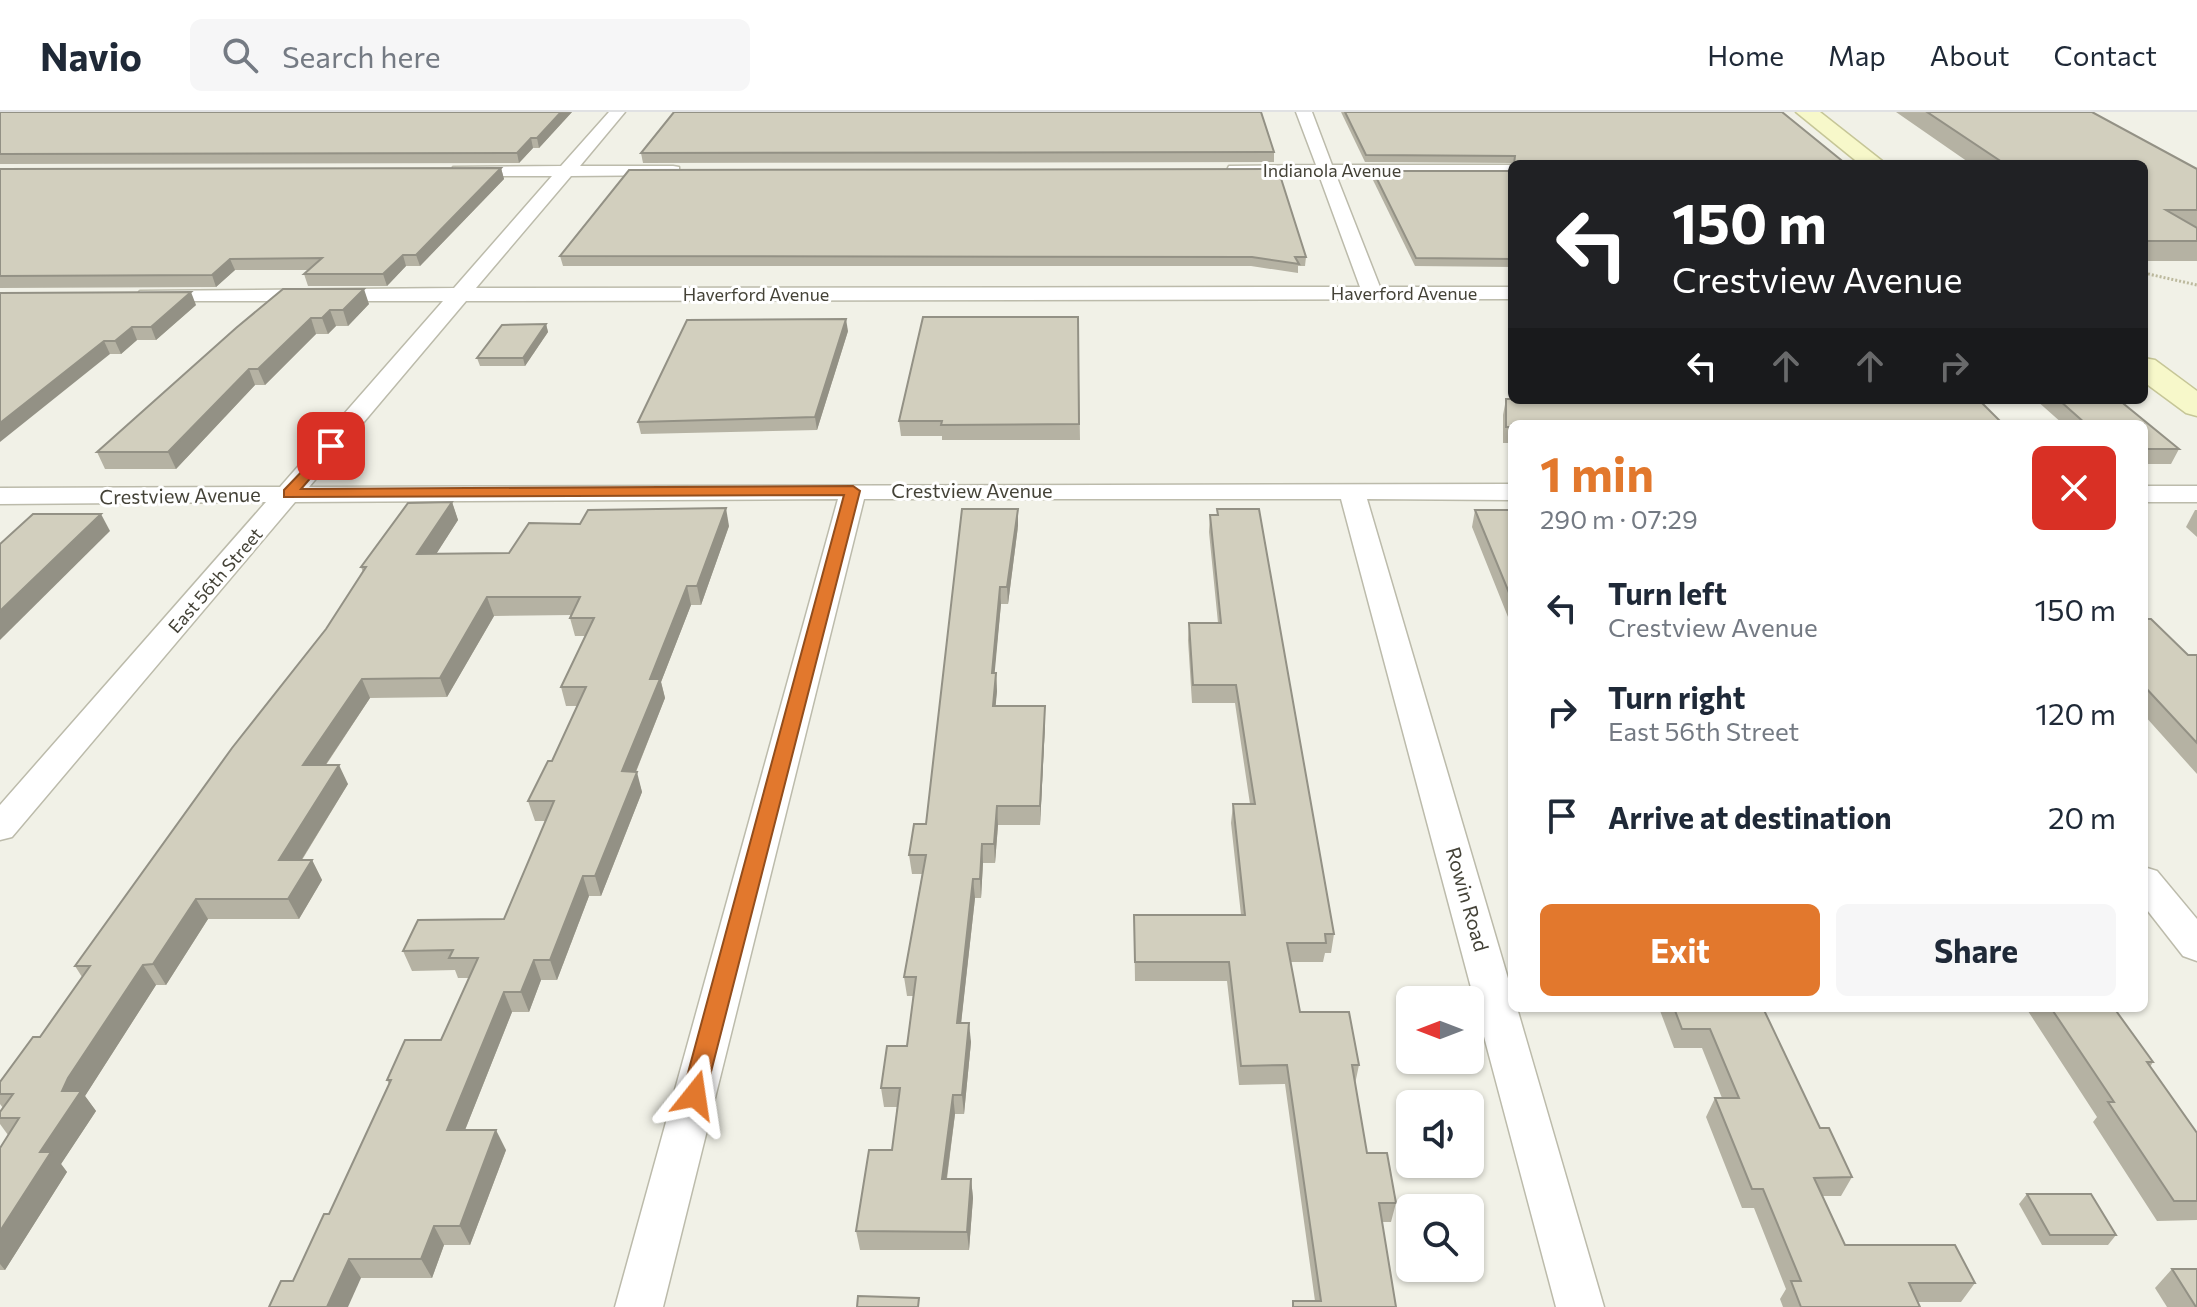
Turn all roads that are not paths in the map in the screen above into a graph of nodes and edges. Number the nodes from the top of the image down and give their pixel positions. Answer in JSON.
{"nodes":[{"id":1,"x":617,"y":112,"type":"edge"},
{"id":2,"x":1304,"y":112,"type":"edge"},
{"id":3,"x":1807,"y":112,"type":"edge"},
{"id":4,"x":1869,"y":160,"type":"edge"},
{"id":5,"x":1222,"y":170,"type":"edge"},
{"id":6,"x":1326,"y":170,"type":"junction"},
{"id":7,"x":1508,"y":170,"type":"edge"},
{"id":8,"x":440,"y":171,"type":"edge"},
{"id":9,"x":566,"y":171,"type":"junction"},
{"id":10,"x":692,"y":171,"type":"edge"},
{"id":11,"x":1508,"y":293,"type":"edge"},
{"id":12,"x":461,"y":294,"type":"junction"},
{"id":13,"x":1373,"y":294,"type":"junction"},
{"id":14,"x":127,"y":295,"type":"edge"},
{"id":15,"x":2148,"y":370,"type":"edge"},
{"id":16,"x":2197,"y":406,"type":"edge"},
{"id":17,"x":853,"y":491,"type":"junction"},
{"id":18,"x":1352,"y":491,"type":"junction"},
{"id":19,"x":1508,"y":492,"type":"edge"},
{"id":20,"x":290,"y":494,"type":"junction"},
{"id":21,"x":2148,"y":494,"type":"edge"},
{"id":22,"x":2197,"y":494,"type":"edge"},
{"id":23,"x":0,"y":496,"type":"edge"},
{"id":24,"x":0,"y":828,"type":"edge"},
{"id":25,"x":2148,"y":885,"type":"edge"},
{"id":26,"x":2197,"y":946,"type":"edge"},
{"id":27,"x":639,"y":1307,"type":"edge"},
{"id":28,"x":1580,"y":1307,"type":"edge"}],
"edges":[{"from":1,"to":9,"type":"street","name":"East 56th Street"},
{"from":2,"to":6,"type":"street"},
{"from":3,"to":4,"type":"street"},
{"from":5,"to":6,"type":"street","name":"Indianola Avenue"},
{"from":6,"to":7,"type":"street","name":"Indianola Avenue"},
{"from":6,"to":13,"type":"street"},
{"from":8,"to":9,"type":"street"},
{"from":9,"to":10,"type":"street"},
{"from":9,"to":12,"type":"street","name":"East 56th Street"},
{"from":11,"to":13,"type":"street","name":"Haverford Avenue"},
{"from":12,"to":13,"type":"street","name":"Haverford Avenue"},
{"from":12,"to":14,"type":"street","name":"Haverford Avenue"},
{"from":12,"to":20,"type":"street","name":"East 56th Street"},
{"from":15,"to":16,"type":"street"},
{"from":17,"to":18,"type":"street","name":"Crestview Avenue"},
{"from":17,"to":20,"type":"street","name":"Crestview Avenue"},
{"from":17,"to":27,"type":"street"},
{"from":18,"to":19,"type":"street","name":"Crestview Avenue"},
{"from":18,"to":28,"type":"street","name":"Rowin Road"},
{"from":20,"to":23,"type":"street","name":"Crestview Avenue"},
{"from":20,"to":24,"type":"street","name":"East 56th Street"},
{"from":21,"to":22,"type":"street"},
{"from":25,"to":26,"type":"street"}]}
